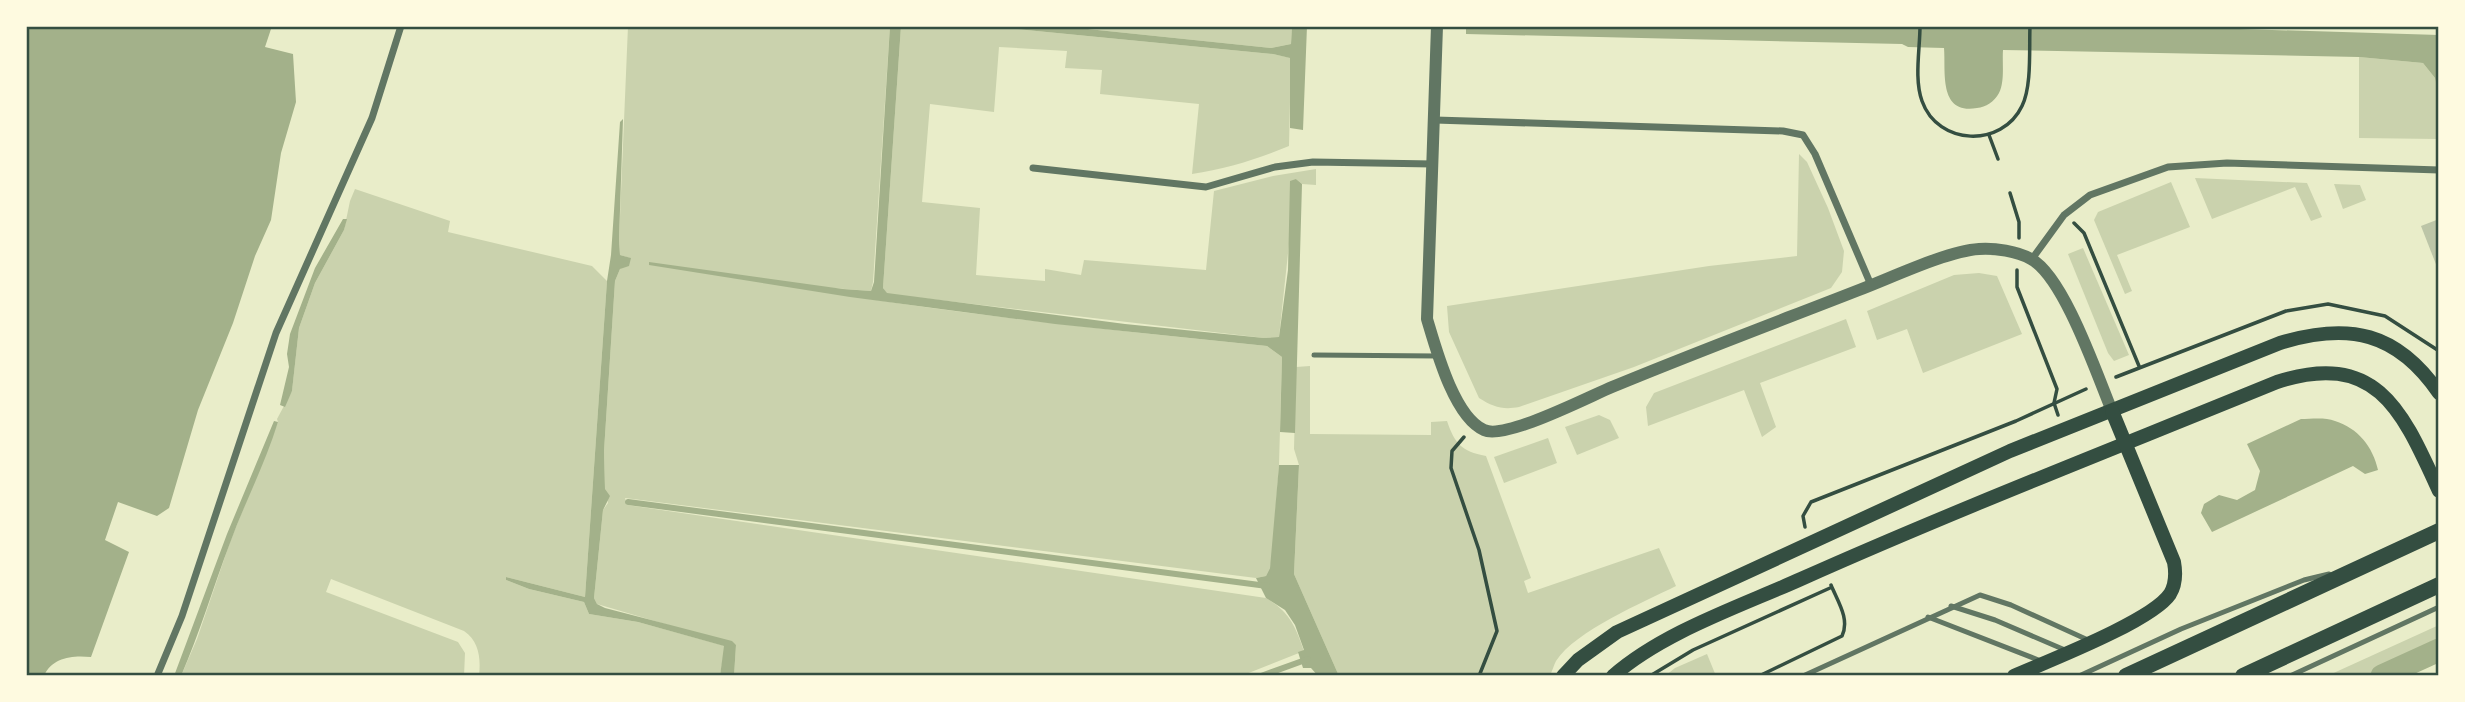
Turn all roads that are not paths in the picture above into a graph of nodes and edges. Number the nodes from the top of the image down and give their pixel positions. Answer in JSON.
{"nodes":[{"id":1,"x":401,"y":26,"type":"edge"},
{"id":2,"x":1437,"y":26,"type":"edge"},
{"id":3,"x":1435,"y":120,"type":"junction"},
{"id":4,"x":1433,"y":164,"type":"junction"},
{"id":5,"x":1032,"y":168,"type":"dead end"},
{"id":6,"x":2439,"y":170,"type":"edge"},
{"id":7,"x":2032,"y":259,"type":"junction"},
{"id":8,"x":1871,"y":285,"type":"junction"},
{"id":9,"x":1314,"y":355,"type":"dead end"},
{"id":10,"x":1438,"y":356,"type":"junction"},
{"id":11,"x":2439,"y":393,"type":"edge"},
{"id":12,"x":2112,"y":411,"type":"junction"},
{"id":13,"x":2126,"y":444,"type":"junction"},
{"id":14,"x":2439,"y":491,"type":"edge"},
{"id":15,"x":2439,"y":531,"type":"edge"},
{"id":16,"x":2369,"y":564,"type":"junction"},
{"id":17,"x":2439,"y":585,"type":"edge"},
{"id":18,"x":1951,"y":607,"type":"junction"},
{"id":19,"x":2439,"y":607,"type":"edge"},
{"id":20,"x":1928,"y":617,"type":"junction"},
{"id":21,"x":2091,"y":641,"type":"junction"},
{"id":22,"x":2068,"y":652,"type":"junction"},
{"id":23,"x":2044,"y":662,"type":"junction"},
{"id":24,"x":157,"y":676,"type":"edge"},
{"id":25,"x":1563,"y":676,"type":"edge"},
{"id":26,"x":1613,"y":676,"type":"edge"},
{"id":27,"x":1803,"y":676,"type":"edge"},
{"id":28,"x":2014,"y":676,"type":"edge"},
{"id":29,"x":2079,"y":676,"type":"edge"},
{"id":30,"x":2126,"y":676,"type":"edge"},
{"id":31,"x":2243,"y":676,"type":"edge"},
{"id":32,"x":2290,"y":676,"type":"edge"}],
"edges":[{"from":1,"to":24,"type":"street"},
{"from":2,"to":3,"type":"street"},
{"from":3,"to":4,"type":"street"},
{"from":3,"to":8,"type":"street"},
{"from":4,"to":5,"type":"street"},
{"from":4,"to":10,"type":"street"},
{"from":6,"to":7,"type":"street"},
{"from":7,"to":8,"type":"street"},
{"from":7,"to":12,"type":"street"},
{"from":8,"to":10,"type":"street"},
{"from":9,"to":10,"type":"lane"},
{"from":11,"to":12,"type":"main road"},
{"from":12,"to":13,"type":"main road"},
{"from":12,"to":25,"type":"main road"},
{"from":13,"to":14,"type":"main road"},
{"from":13,"to":21,"type":"main road"},
{"from":13,"to":26,"type":"main road"},
{"from":15,"to":16,"type":"main road"},
{"from":16,"to":29,"type":"lane"},
{"from":16,"to":30,"type":"main road"},
{"from":17,"to":31,"type":"main road"},
{"from":18,"to":20,"type":"lane"},
{"from":18,"to":21,"type":"lane"},
{"from":18,"to":22,"type":"lane"},
{"from":19,"to":32,"type":"lane"},
{"from":20,"to":23,"type":"lane"},
{"from":20,"to":27,"type":"lane"},
{"from":21,"to":22,"type":"main road"},
{"from":22,"to":23,"type":"main road"},
{"from":23,"to":28,"type":"main road"}]}
